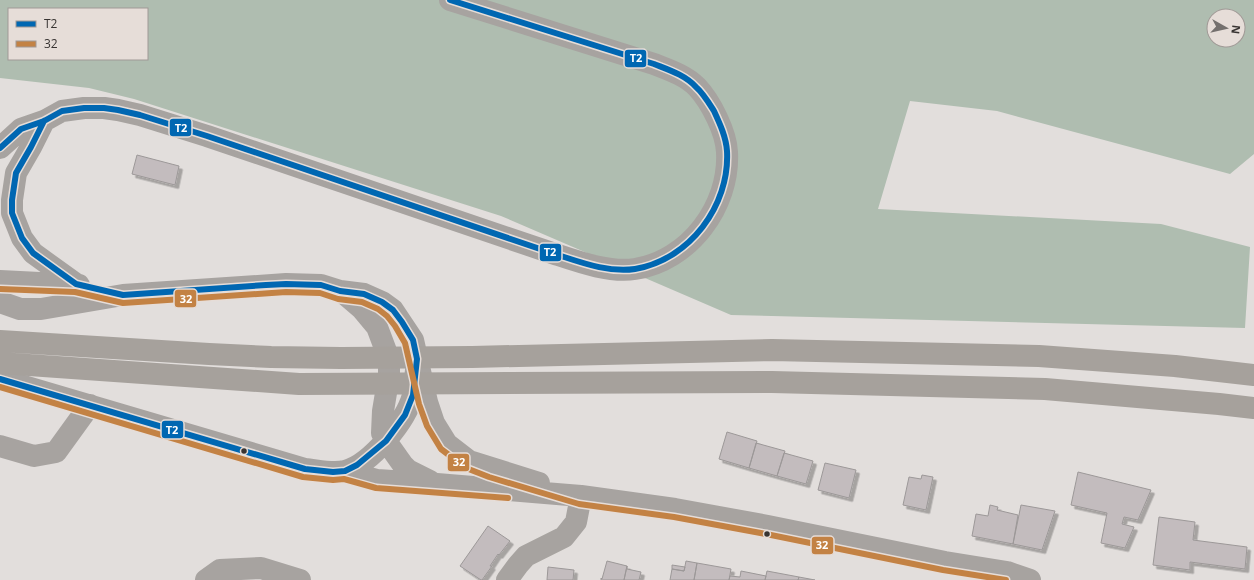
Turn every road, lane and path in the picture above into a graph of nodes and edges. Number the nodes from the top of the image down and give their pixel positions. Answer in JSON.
{"nodes":[{"id":1,"x":450,"y":0,"type":"edge"},
{"id":2,"x":44,"y":121,"type":"junction"},
{"id":3,"x":0,"y":148,"type":"edge"},
{"id":4,"x":0,"y":281,"type":"edge"},
{"id":5,"x":76,"y":284,"type":"junction"},
{"id":6,"x":340,"y":291,"type":"junction"},
{"id":7,"x":123,"y":295,"type":"junction"},
{"id":8,"x":0,"y":302,"type":"edge"},
{"id":9,"x":0,"y":341,"type":"edge"},
{"id":10,"x":417,"y":359,"type":"junction"},
{"id":11,"x":0,"y":363,"type":"edge"},
{"id":12,"x":1254,"y":375,"type":"edge"},
{"id":13,"x":0,"y":379,"type":"edge"},
{"id":14,"x":90,"y":404,"type":"junction"},
{"id":15,"x":1254,"y":408,"type":"edge"},
{"id":16,"x":386,"y":441,"type":"junction"},
{"id":17,"x":0,"y":446,"type":"edge"},
{"id":18,"x":344,"y":471,"type":"junction"},
{"id":19,"x":437,"y":484,"type":"junction"},
{"id":20,"x":582,"y":496,"type":"junction"},
{"id":21,"x":206,"y":580,"type":"edge"},
{"id":22,"x":300,"y":580,"type":"edge"},
{"id":23,"x":507,"y":580,"type":"edge"},
{"id":24,"x":1030,"y":580,"type":"edge"}],
"edges":[{"from":1,"to":2,"type":"street"},
{"from":2,"to":3,"type":"street"},
{"from":2,"to":5,"type":"street"},
{"from":4,"to":5,"type":"street"},
{"from":5,"to":7,"type":"street"},
{"from":6,"to":7,"type":"street"},
{"from":6,"to":10,"type":"street"},
{"from":6,"to":16,"type":"street"},
{"from":7,"to":8,"type":"street"},
{"from":9,"to":12,"type":"highway"},
{"from":10,"to":16,"type":"street"},
{"from":10,"to":20,"type":"street"},
{"from":11,"to":15,"type":"highway"},
{"from":13,"to":14,"type":"street"},
{"from":14,"to":17,"type":"street"},
{"from":14,"to":18,"type":"street"},
{"from":16,"to":18,"type":"street"},
{"from":16,"to":19,"type":"street"},
{"from":18,"to":19,"type":"street"},
{"from":19,"to":20,"type":"street"},
{"from":20,"to":23,"type":"street"},
{"from":20,"to":24,"type":"street"},
{"from":21,"to":22,"type":"street"}]}
